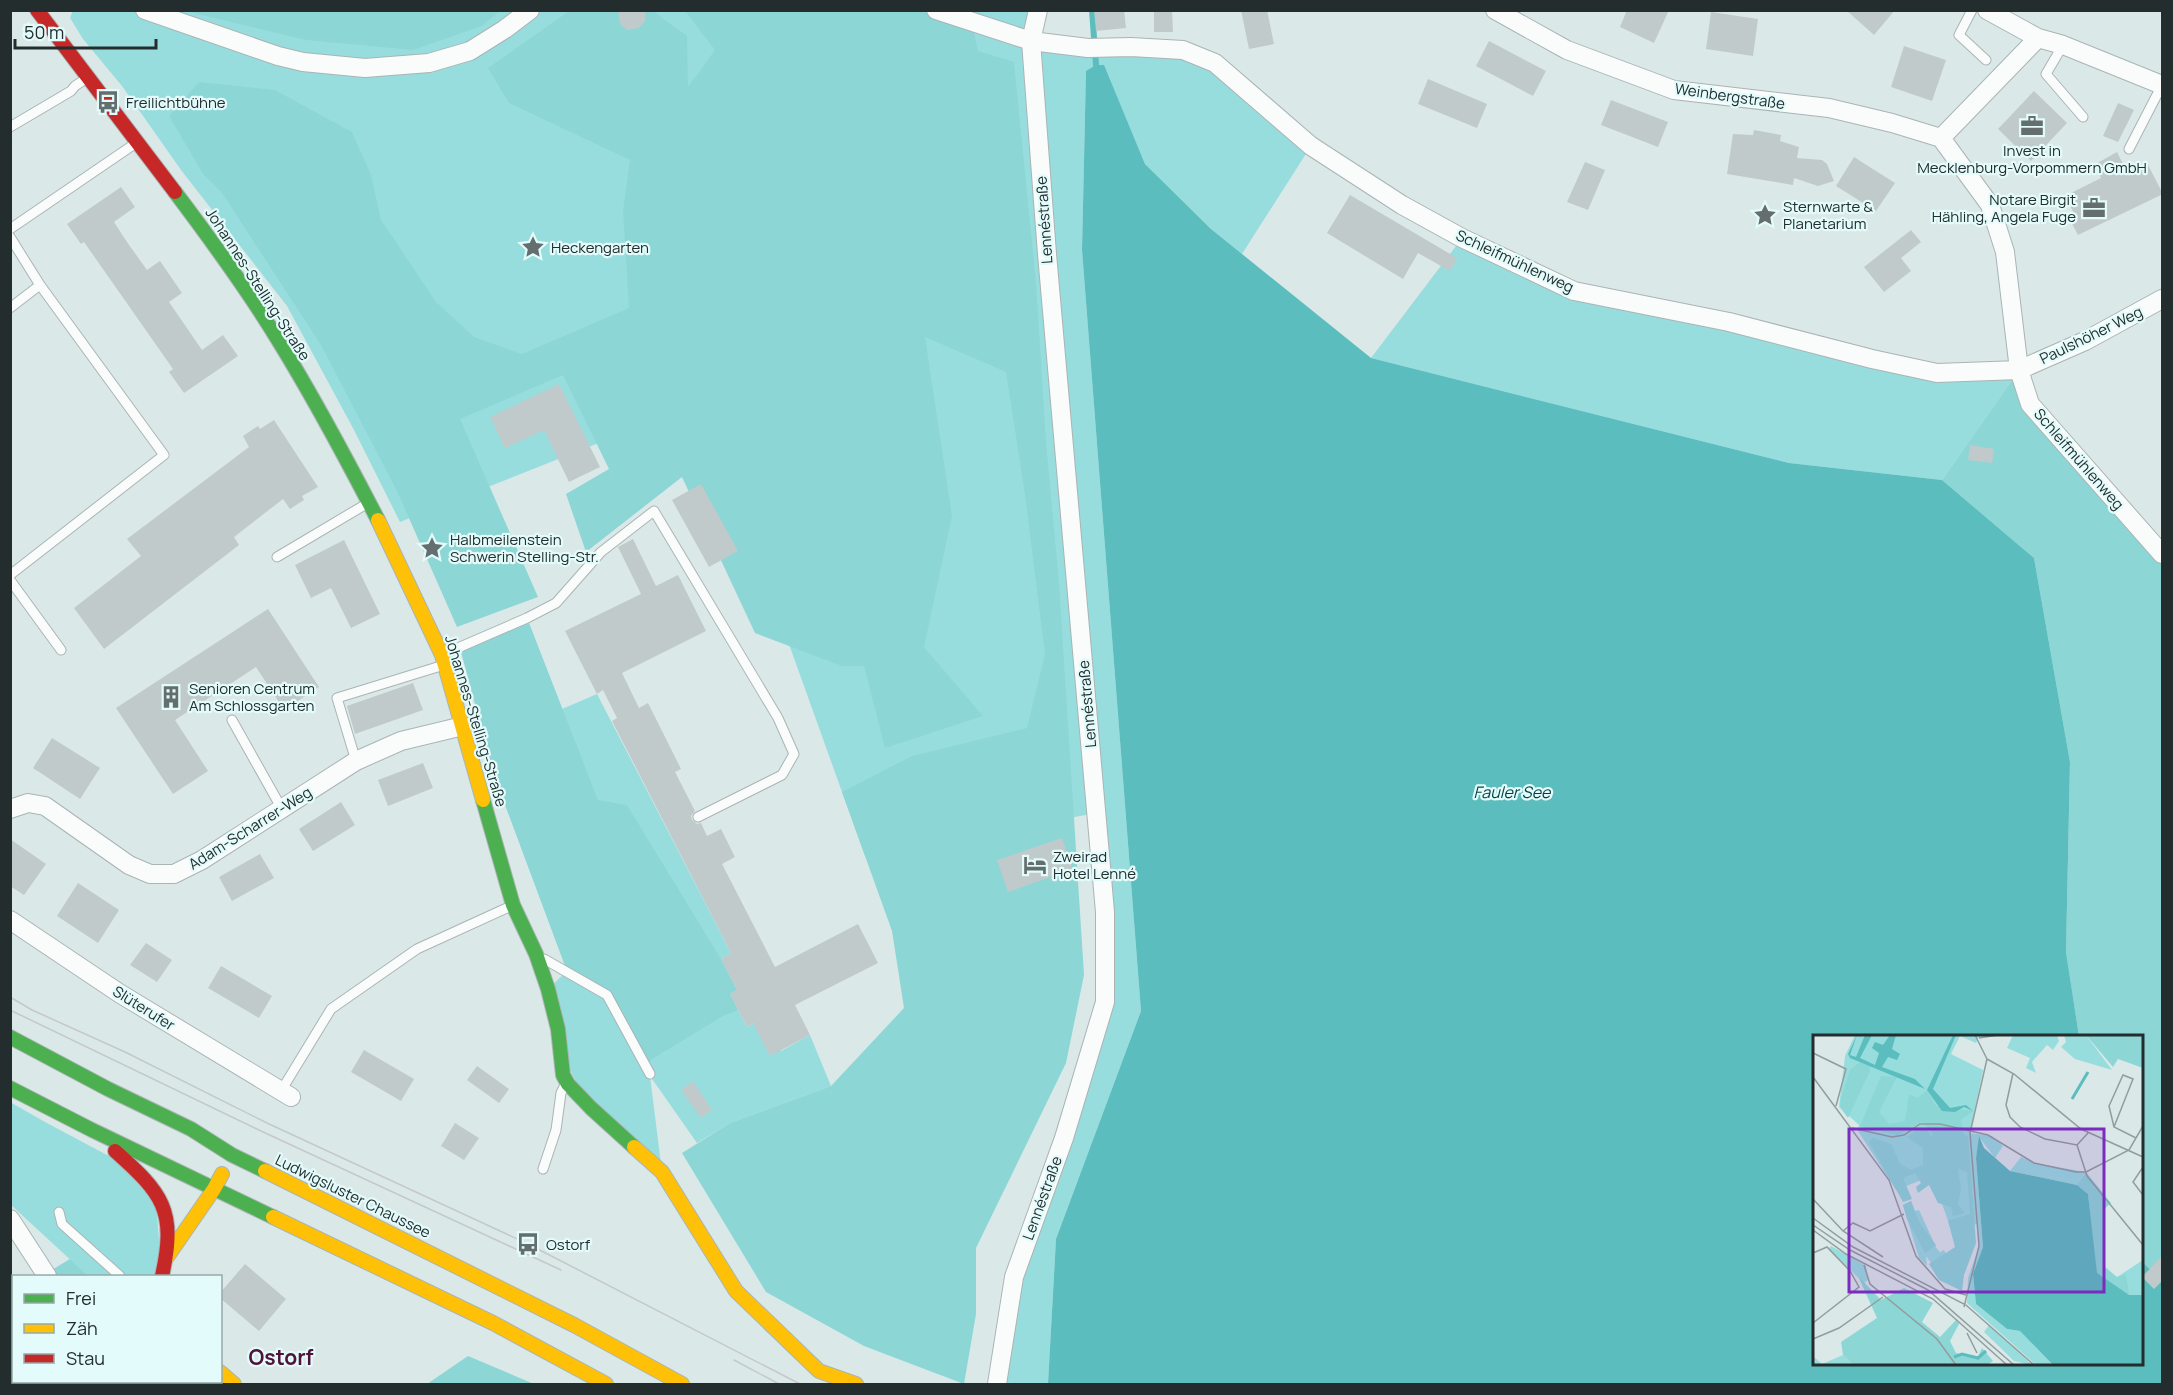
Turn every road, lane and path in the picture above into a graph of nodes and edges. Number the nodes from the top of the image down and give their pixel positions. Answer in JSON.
{"nodes":[{"id":1,"x":37,"y":10,"type":"edge"},
{"id":2,"x":145,"y":10,"type":"edge"},
{"id":3,"x":530,"y":10,"type":"edge"},
{"id":4,"x":936,"y":10,"type":"edge"},
{"id":5,"x":1038,"y":10,"type":"edge"},
{"id":6,"x":1495,"y":10,"type":"edge"},
{"id":7,"x":1972,"y":10,"type":"edge"},
{"id":8,"x":1987,"y":10,"type":"edge"},
{"id":9,"x":2038,"y":38,"type":"junction"},
{"id":10,"x":1031,"y":40,"type":"junction"},
{"id":11,"x":2063,"y":45,"type":"junction"},
{"id":12,"x":1986,"y":60,"type":"dead end"},
{"id":13,"x":89,"y":77,"type":"junction"},
{"id":14,"x":2162,"y":85,"type":"edge"},
{"id":15,"x":2083,"y":117,"type":"dead end"},
{"id":16,"x":10,"y":127,"type":"edge"},
{"id":17,"x":1941,"y":138,"type":"junction"},
{"id":18,"x":138,"y":142,"type":"junction"},
{"id":19,"x":2128,"y":149,"type":"dead end"},
{"id":20,"x":10,"y":229,"type":"edge"},
{"id":21,"x":10,"y":237,"type":"edge"},
{"id":22,"x":40,"y":285,"type":"junction"},
{"id":23,"x":2163,"y":300,"type":"edge"},
{"id":24,"x":10,"y":308,"type":"edge"},
{"id":25,"x":2019,"y":370,"type":"junction"},
{"id":26,"x":370,"y":502,"type":"junction"},
{"id":27,"x":2163,"y":554,"type":"edge"},
{"id":28,"x":277,"y":557,"type":"dead end"},
{"id":29,"x":10,"y":575,"type":"edge"},
{"id":30,"x":10,"y":580,"type":"edge"},
{"id":31,"x":61,"y":650,"type":"dead end"},
{"id":32,"x":443,"y":660,"type":"junction"},
{"id":33,"x":232,"y":720,"type":"dead end"},
{"id":34,"x":463,"y":726,"type":"junction"},
{"id":35,"x":356,"y":761,"type":"junction"},
{"id":36,"x":10,"y":809,"type":"edge"},
{"id":37,"x":282,"y":809,"type":"junction"},
{"id":38,"x":698,"y":817,"type":"dead end"},
{"id":39,"x":513,"y":905,"type":"junction"},
{"id":40,"x":10,"y":920,"type":"edge"},
{"id":41,"x":536,"y":954,"type":"junction"},
{"id":42,"x":10,"y":1037,"type":"edge"},
{"id":43,"x":650,"y":1074,"type":"dead end"},
{"id":44,"x":568,"y":1084,"type":"junction"},
{"id":45,"x":10,"y":1088,"type":"edge"},
{"id":46,"x":286,"y":1094,"type":"joint"},
{"id":47,"x":92,"y":1130,"type":"junction"},
{"id":48,"x":232,"y":1155,"type":"junction"},
{"id":49,"x":543,"y":1169,"type":"dead end"},
{"id":50,"x":214,"y":1189,"type":"junction"},
{"id":51,"x":59,"y":1212,"type":"dead end"},
{"id":52,"x":10,"y":1220,"type":"edge"},
{"id":53,"x":167,"y":1258,"type":"junction"},
{"id":54,"x":46,"y":1275,"type":"edge"},
{"id":55,"x":119,"y":1275,"type":"edge"},
{"id":56,"x":162,"y":1275,"type":"edge"},
{"id":57,"x":222,"y":1374,"type":"edge"},
{"id":58,"x":234,"y":1384,"type":"edge"},
{"id":59,"x":606,"y":1384,"type":"edge"},
{"id":60,"x":682,"y":1384,"type":"edge"},
{"id":61,"x":856,"y":1384,"type":"edge"},
{"id":62,"x":997,"y":1384,"type":"edge"}],
"edges":[{"from":1,"to":13,"type":"street","name":"Johannes-Stelling-Straße"},
{"from":2,"to":3,"type":"street"},
{"from":4,"to":10,"type":"street","name":"Schleifmühlenweg"},
{"from":5,"to":10,"type":"street","name":"Lennéstraße"},
{"from":6,"to":17,"type":"street","name":"Weinbergstraße"},
{"from":7,"to":12,"type":"lane"},
{"from":8,"to":9,"type":"street"},
{"from":9,"to":11,"type":"street"},
{"from":9,"to":17,"type":"street"},
{"from":10,"to":25,"type":"street","name":"Schleifmühlenweg"},
{"from":10,"to":62,"type":"street","name":"Lennéstraße"},
{"from":11,"to":14,"type":"street"},
{"from":11,"to":15,"type":"lane"},
{"from":13,"to":16,"type":"lane"},
{"from":13,"to":18,"type":"street","name":"Johannes-Stelling-Straße"},
{"from":14,"to":19,"type":"lane"},
{"from":17,"to":25,"type":"street"},
{"from":18,"to":20,"type":"lane"},
{"from":18,"to":26,"type":"street","name":"Johannes-Stelling-Straße"},
{"from":21,"to":22,"type":"lane"},
{"from":22,"to":24,"type":"lane"},
{"from":22,"to":29,"type":"lane"},
{"from":23,"to":25,"type":"street","name":"Paulshöher Weg"},
{"from":25,"to":27,"type":"street","name":"Schleifmühlenweg"},
{"from":26,"to":28,"type":"lane"},
{"from":26,"to":32,"type":"street","name":"Johannes-Stelling-Straße"},
{"from":30,"to":31,"type":"lane"},
{"from":32,"to":34,"type":"street","name":"Johannes-Stelling-Straße"},
{"from":32,"to":35,"type":"lane"},
{"from":32,"to":38,"type":"lane"},
{"from":33,"to":37,"type":"lane"},
{"from":34,"to":35,"type":"street","name":"Adam-Scharrer-Weg"},
{"from":34,"to":39,"type":"street","name":"Johannes-Stelling-Straße"},
{"from":35,"to":37,"type":"street","name":"Adam-Scharrer-Weg"},
{"from":36,"to":37,"type":"street","name":"Adam-Scharrer-Weg"},
{"from":39,"to":41,"type":"street","name":"Johannes-Stelling-Straße"},
{"from":39,"to":46,"type":"lane","name":"Slüterufer"},
{"from":40,"to":46,"type":"street","name":"Slüterufer"},
{"from":41,"to":43,"type":"lane"},
{"from":41,"to":44,"type":"street","name":"Johannes-Stelling-Straße"},
{"from":42,"to":48,"type":"street","name":"Ludwigsluster Chaussee"},
{"from":44,"to":49,"type":"lane"},
{"from":44,"to":61,"type":"street","name":"Johannes-Stelling-Straße"},
{"from":45,"to":47,"type":"street"},
{"from":47,"to":50,"type":"street"},
{"from":47,"to":53,"type":"street"},
{"from":48,"to":50,"type":"street"},
{"from":48,"to":60,"type":"street","name":"Ludwigsluster Chaussee"},
{"from":50,"to":53,"type":"street"},
{"from":50,"to":59,"type":"street"},
{"from":51,"to":55,"type":"lane"},
{"from":52,"to":54,"type":"street"},
{"from":53,"to":56,"type":"street"},
{"from":57,"to":58,"type":"street"}]}
